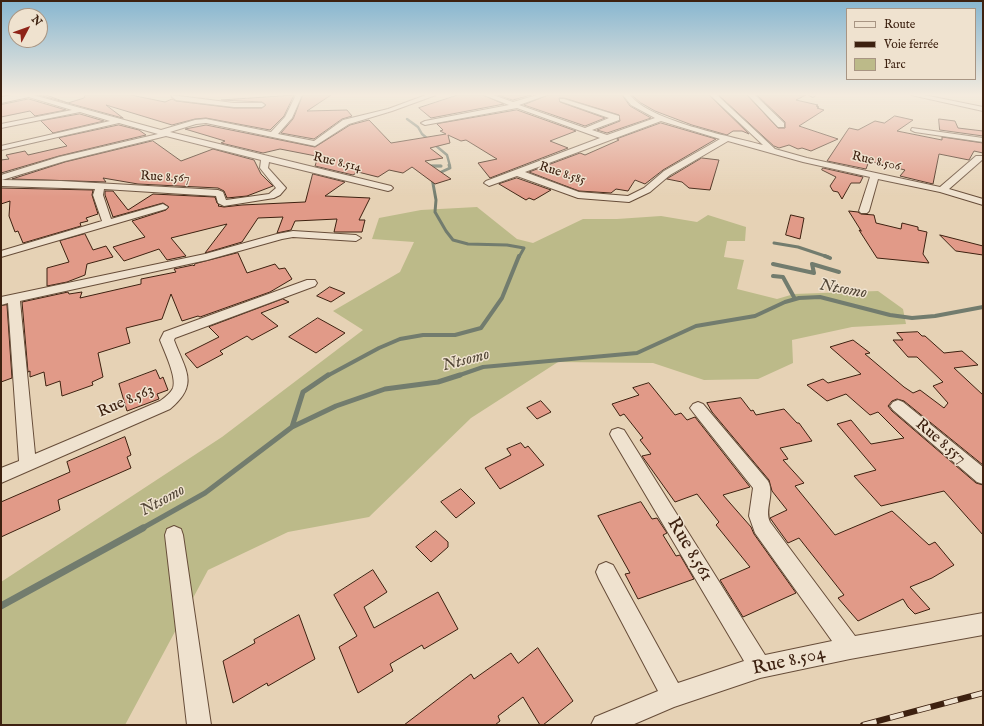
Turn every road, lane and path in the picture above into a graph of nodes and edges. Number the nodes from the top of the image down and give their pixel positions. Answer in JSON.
{"nodes":[{"id":1,"x":84,"y":129,"type":"edge"},
{"id":2,"x":148,"y":129,"type":"edge"},
{"id":3,"x":175,"y":129,"type":"edge"},
{"id":4,"x":243,"y":129,"type":"edge"},
{"id":5,"x":280,"y":129,"type":"edge"},
{"id":6,"x":336,"y":129,"type":"edge"},
{"id":7,"x":582,"y":129,"type":"edge"},
{"id":8,"x":588,"y":129,"type":"edge"},
{"id":9,"x":632,"y":129,"type":"edge"},
{"id":10,"x":693,"y":129,"type":"edge"},
{"id":11,"x":748,"y":129,"type":"edge"},
{"id":12,"x":585,"y":130,"type":"junction"},
{"id":13,"x":915,"y":130,"type":"dead end"},
{"id":14,"x":163,"y":133,"type":"junction"},
{"id":15,"x":272,"y":135,"type":"junction"},
{"id":16,"x":607,"y":138,"type":"junction"},
{"id":17,"x":725,"y":138,"type":"junction"},
{"id":18,"x":983,"y":140,"type":"edge"},
{"id":19,"x":1,"y":148,"type":"edge"},
{"id":20,"x":775,"y":152,"type":"junction"},
{"id":21,"x":979,"y":158,"type":"dead end"},
{"id":22,"x":266,"y":159,"type":"junction"},
{"id":23,"x":518,"y":173,"type":"junction"},
{"id":24,"x":875,"y":175,"type":"junction"},
{"id":25,"x":1,"y":178,"type":"edge"},
{"id":26,"x":1,"y":183,"type":"edge"},
{"id":27,"x":489,"y":183,"type":"dead end"},
{"id":28,"x":100,"y":187,"type":"junction"},
{"id":29,"x":388,"y":188,"type":"dead end"},
{"id":30,"x":942,"y":190,"type":"junction"},
{"id":31,"x":983,"y":202,"type":"edge"},
{"id":32,"x":163,"y":207,"type":"dead end"},
{"id":33,"x":864,"y":211,"type":"dead end"},
{"id":34,"x":108,"y":223,"type":"junction"},
{"id":35,"x":356,"y":238,"type":"dead end"},
{"id":36,"x":1,"y":254,"type":"edge"},
{"id":37,"x":311,"y":283,"type":"dead end"},
{"id":38,"x":7,"y":300,"type":"edge"},
{"id":39,"x":898,"y":406,"type":"dead end"},
{"id":40,"x":698,"y":408,"type":"dead end"},
{"id":41,"x":618,"y":434,"type":"dead end"},
{"id":42,"x":28,"y":465,"type":"junction"},
{"id":43,"x":1,"y":476,"type":"edge"},
{"id":44,"x":983,"y":477,"type":"edge"},
{"id":45,"x":174,"y":535,"type":"dead end"},
{"id":46,"x":606,"y":572,"type":"dead end"},
{"id":47,"x":983,"y":624,"type":"edge"},
{"id":48,"x":850,"y":648,"type":"junction"},
{"id":49,"x":760,"y":667,"type":"junction"},
{"id":50,"x":674,"y":696,"type":"junction"},
{"id":51,"x":199,"y":725,"type":"edge"},
{"id":52,"x":603,"y":725,"type":"edge"}],
"edges":[{"from":1,"to":19,"type":"street"},
{"from":2,"to":14,"type":"street","name":"Rue 8.514"},
{"from":3,"to":14,"type":"street"},
{"from":4,"to":15,"type":"street"},
{"from":5,"to":15,"type":"street"},
{"from":6,"to":15,"type":"street"},
{"from":7,"to":12,"type":"street"},
{"from":8,"to":12,"type":"street"},
{"from":9,"to":16,"type":"street"},
{"from":10,"to":17,"type":"street","name":"Rue 8.506"},
{"from":11,"to":20,"type":"street"},
{"from":12,"to":16,"type":"street"},
{"from":13,"to":18,"type":"street"},
{"from":14,"to":22,"type":"street","name":"Rue 8.514"},
{"from":14,"to":25,"type":"street"},
{"from":16,"to":23,"type":"street"},
{"from":17,"to":20,"type":"street","name":"Rue 8.506"},
{"from":17,"to":23,"type":"street","name":"Rue 8.585"},
{"from":20,"to":24,"type":"street","name":"Rue 8.506"},
{"from":21,"to":30,"type":"street"},
{"from":22,"to":28,"type":"street","name":"Rue 8.567"},
{"from":22,"to":29,"type":"street","name":"Rue 8.514"},
{"from":23,"to":27,"type":"street"},
{"from":24,"to":30,"type":"street","name":"Rue 8.506"},
{"from":24,"to":33,"type":"street"},
{"from":26,"to":28,"type":"street","name":"Rue 8.567"},
{"from":28,"to":34,"type":"street"},
{"from":30,"to":31,"type":"street","name":"Rue 8.506"},
{"from":32,"to":34,"type":"street"},
{"from":34,"to":36,"type":"street"},
{"from":35,"to":38,"type":"street"},
{"from":37,"to":42,"type":"street","name":"Rue 8.563"},
{"from":38,"to":42,"type":"street"},
{"from":39,"to":44,"type":"street","name":"Rue 8.557"},
{"from":40,"to":48,"type":"street"},
{"from":41,"to":49,"type":"street","name":"Rue 8.561"},
{"from":42,"to":43,"type":"street","name":"Rue 8.563"},
{"from":45,"to":51,"type":"street"},
{"from":46,"to":50,"type":"street"},
{"from":47,"to":48,"type":"street","name":"Rue 8.504"},
{"from":48,"to":49,"type":"street","name":"Rue 8.504"},
{"from":49,"to":50,"type":"street","name":"Rue 8.504"},
{"from":50,"to":52,"type":"street","name":"Rue 8.504"}]}
